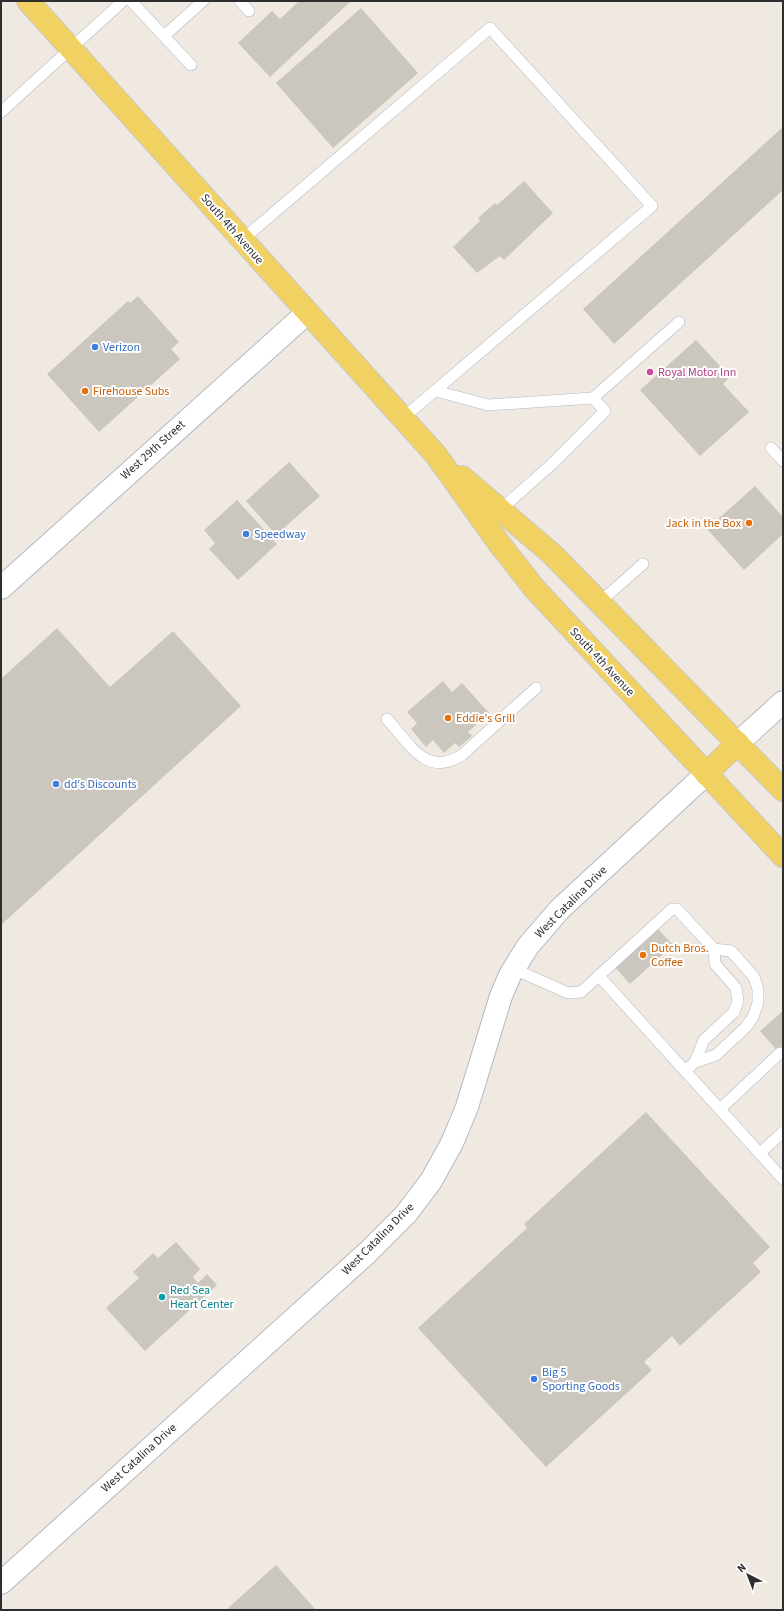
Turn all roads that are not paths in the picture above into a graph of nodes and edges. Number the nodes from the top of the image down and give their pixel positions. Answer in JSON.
{"nodes":[{"id":1,"x":28,"y":1,"type":"edge"},
{"id":2,"x":123,"y":1,"type":"edge"},
{"id":3,"x":130,"y":1,"type":"edge"},
{"id":4,"x":203,"y":1,"type":"edge"},
{"id":5,"x":240,"y":1,"type":"edge"},
{"id":6,"x":249,"y":11,"type":"dead end"},
{"id":7,"x":164,"y":36,"type":"junction"},
{"id":8,"x":71,"y":48,"type":"junction"},
{"id":9,"x":191,"y":65,"type":"dead end"},
{"id":10,"x":1,"y":112,"type":"edge"},
{"id":11,"x":242,"y":240,"type":"junction"},
{"id":12,"x":307,"y":313,"type":"junction"},
{"id":13,"x":678,"y":322,"type":"dead end"},
{"id":14,"x":436,"y":391,"type":"junction"},
{"id":15,"x":593,"y":398,"type":"junction"},
{"id":16,"x":403,"y":418,"type":"junction"},
{"id":17,"x":771,"y":448,"type":"dead end"},
{"id":18,"x":436,"y":455,"type":"junction"},
{"id":19,"x":783,"y":461,"type":"edge"},
{"id":20,"x":500,"y":510,"type":"junction"},
{"id":21,"x":642,"y":564,"type":"dead end"},
{"id":22,"x":1,"y":588,"type":"edge"},
{"id":23,"x":600,"y":602,"type":"junction"},
{"id":24,"x":536,"y":688,"type":"dead end"},
{"id":25,"x":783,"y":702,"type":"edge"},
{"id":26,"x":387,"y":719,"type":"dead end"},
{"id":27,"x":738,"y":743,"type":"junction"},
{"id":28,"x":706,"y":774,"type":"junction"},
{"id":29,"x":783,"y":790,"type":"edge"},
{"id":30,"x":783,"y":856,"type":"edge"},
{"id":31,"x":714,"y":949,"type":"junction"},
{"id":32,"x":514,"y":969,"type":"junction"},
{"id":33,"x":599,"y":976,"type":"junction"},
{"id":34,"x":780,"y":1053,"type":"dead end"},
{"id":35,"x":695,"y":1062,"type":"junction"},
{"id":36,"x":685,"y":1070,"type":"junction"},
{"id":37,"x":720,"y":1109,"type":"junction"},
{"id":38,"x":783,"y":1132,"type":"edge"},
{"id":39,"x":760,"y":1153,"type":"junction"},
{"id":40,"x":783,"y":1179,"type":"edge"},
{"id":41,"x":1,"y":1583,"type":"edge"}],
"edges":[{"from":1,"to":8,"type":"main road","name":"South 4th Avenue"},
{"from":2,"to":8,"type":"lane"},
{"from":3,"to":7,"type":"lane"},
{"from":4,"to":7,"type":"lane"},
{"from":5,"to":6,"type":"lane"},
{"from":7,"to":9,"type":"lane"},
{"from":8,"to":10,"type":"lane"},
{"from":8,"to":11,"type":"main road","name":"South 4th Avenue"},
{"from":11,"to":12,"type":"main road","name":"South 4th Avenue"},
{"from":11,"to":14,"type":"lane"},
{"from":12,"to":16,"type":"main road","name":"South 4th Avenue"},
{"from":12,"to":22,"type":"street","name":"West 29th Street"},
{"from":13,"to":15,"type":"lane"},
{"from":14,"to":15,"type":"lane"},
{"from":14,"to":16,"type":"lane"},
{"from":15,"to":20,"type":"lane"},
{"from":16,"to":18,"type":"main road","name":"South 4th Avenue"},
{"from":17,"to":19,"type":"lane"},
{"from":18,"to":20,"type":"main road","name":"South 4th Avenue"},
{"from":18,"to":28,"type":"main road","name":"South 4th Avenue"},
{"from":20,"to":23,"type":"main road","name":"South 4th Avenue"},
{"from":21,"to":23,"type":"lane"},
{"from":23,"to":27,"type":"main road","name":"South 4th Avenue"},
{"from":24,"to":26,"type":"lane"},
{"from":25,"to":27,"type":"street"},
{"from":27,"to":28,"type":"main road"},
{"from":27,"to":29,"type":"main road","name":"South 4th Avenue"},
{"from":28,"to":30,"type":"main road","name":"South 4th Avenue"},
{"from":28,"to":32,"type":"street","name":"West Catalina Drive"},
{"from":31,"to":33,"type":"lane"},
{"from":31,"to":35,"type":"lane"},
{"from":31,"to":35,"type":"lane"},
{"from":32,"to":33,"type":"lane"},
{"from":32,"to":41,"type":"street","name":"West Catalina Drive"},
{"from":33,"to":36,"type":"lane"},
{"from":34,"to":37,"type":"lane"},
{"from":35,"to":36,"type":"lane"},
{"from":36,"to":37,"type":"lane"},
{"from":37,"to":39,"type":"lane"},
{"from":38,"to":39,"type":"lane"},
{"from":39,"to":40,"type":"lane"}]}
